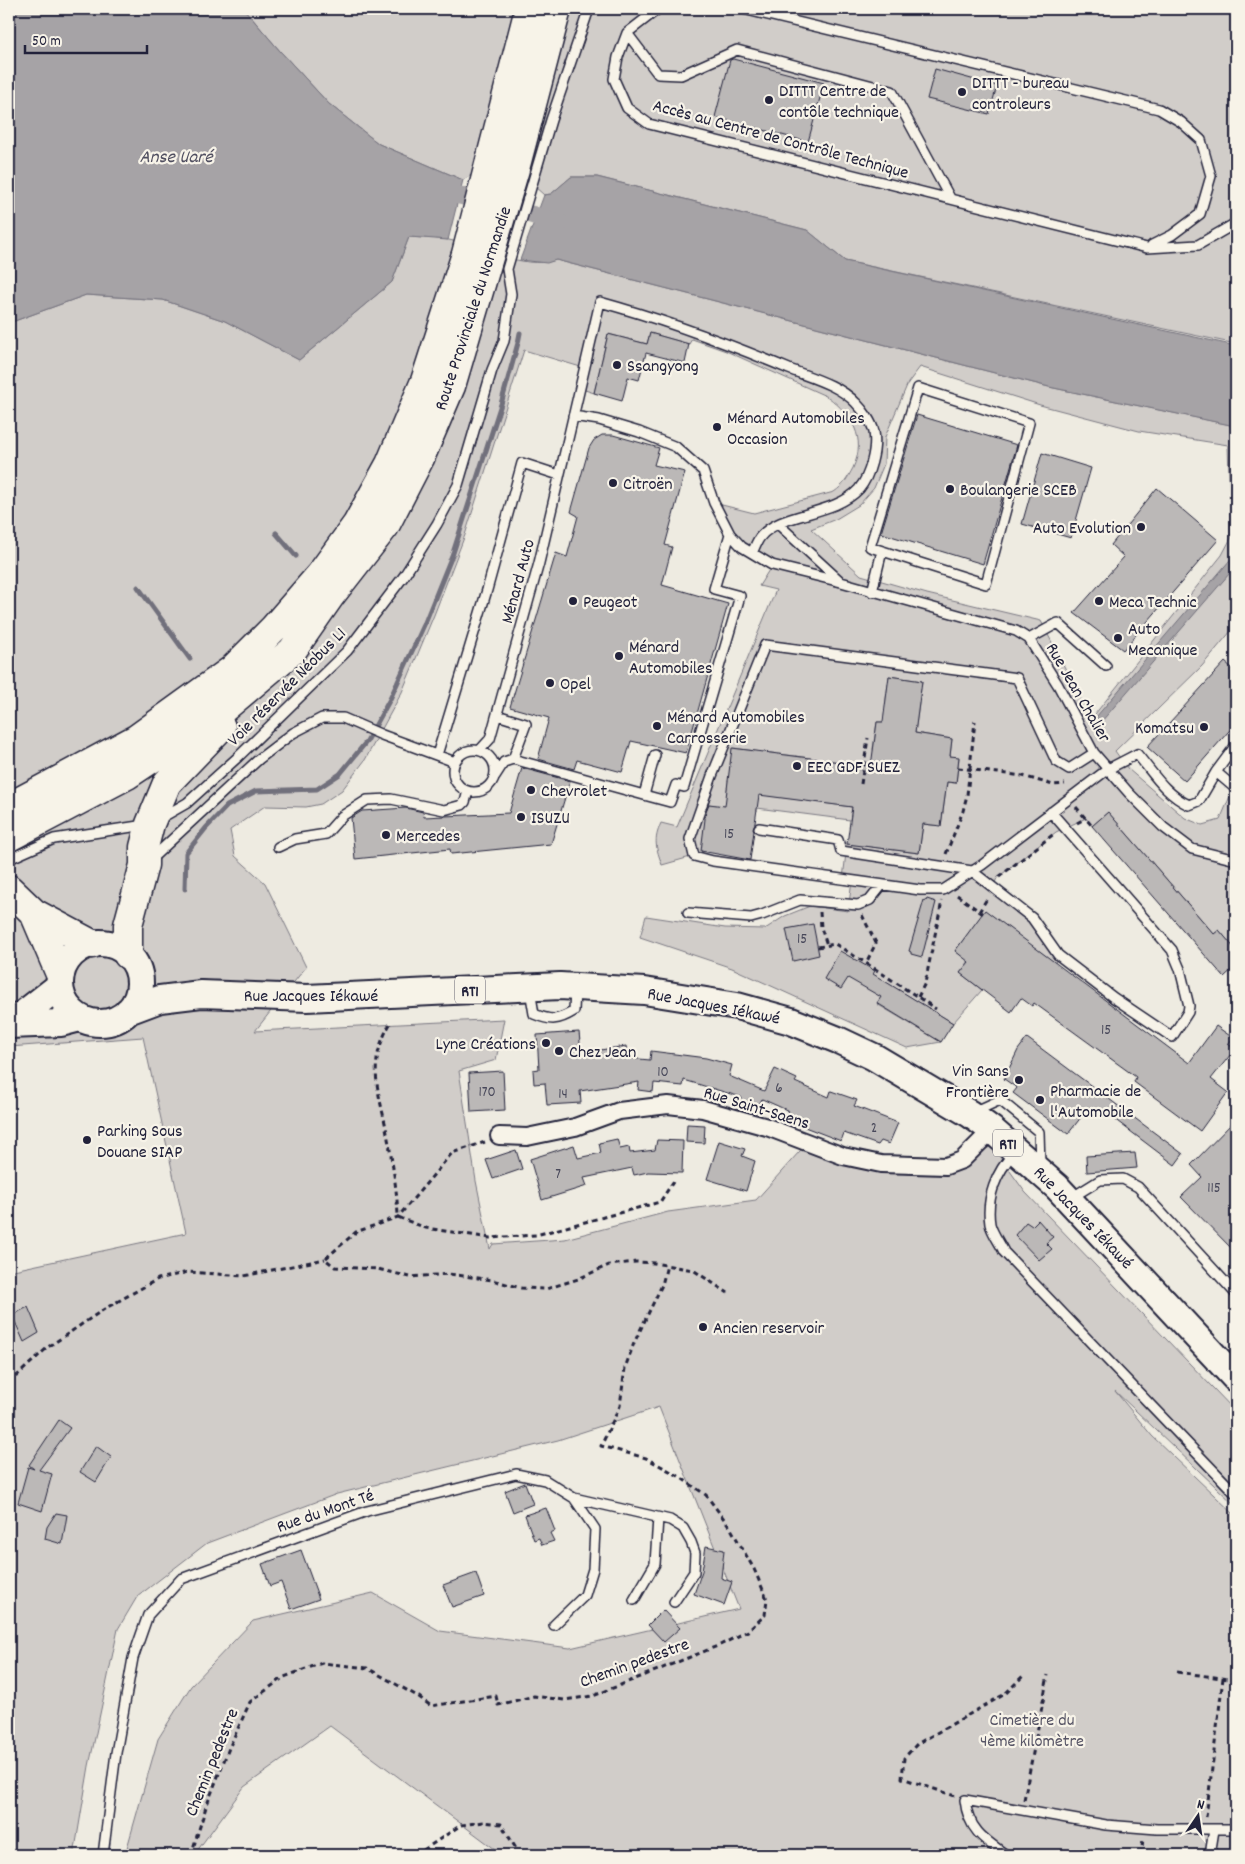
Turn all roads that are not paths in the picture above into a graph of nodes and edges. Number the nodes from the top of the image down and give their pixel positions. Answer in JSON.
{"nodes":[{"id":1,"x":529,"y":9,"type":"edge"},
{"id":2,"x":557,"y":9,"type":"edge"},
{"id":3,"x":575,"y":9,"type":"edge"},
{"id":4,"x":589,"y":9,"type":"edge"},
{"id":5,"x":658,"y":9,"type":"edge"},
{"id":6,"x":743,"y":9,"type":"edge"},
{"id":7,"x":627,"y":33,"type":"junction"},
{"id":8,"x":514,"y":169,"type":"junction"},
{"id":9,"x":950,"y":198,"type":"junction"},
{"id":10,"x":1236,"y":223,"type":"edge"},
{"id":11,"x":1147,"y":248,"type":"junction"},
{"id":12,"x":488,"y":262,"type":"junction"},
{"id":13,"x":573,"y":416,"type":"junction"},
{"id":14,"x":559,"y":475,"type":"junction"},
{"id":15,"x":778,"y":524,"type":"junction"},
{"id":16,"x":730,"y":534,"type":"junction"},
{"id":17,"x":882,"y":551,"type":"junction"},
{"id":18,"x":752,"y":553,"type":"junction"},
{"id":19,"x":841,"y":582,"type":"junction"},
{"id":20,"x":872,"y":592,"type":"junction"},
{"id":21,"x":1029,"y":639,"type":"junction"},
{"id":22,"x":292,"y":651,"type":"junction"},
{"id":23,"x":1106,"y":666,"type":"dead end"},
{"id":24,"x":497,"y":715,"type":"junction"},
{"id":25,"x":1236,"y":744,"type":"edge"},
{"id":26,"x":480,"y":750,"type":"junction"},
{"id":27,"x":1094,"y":753,"type":"junction"},
{"id":28,"x":655,"y":755,"type":"dead end"},
{"id":29,"x":437,"y":756,"type":"junction"},
{"id":30,"x":513,"y":759,"type":"junction"},
{"id":31,"x":455,"y":762,"type":"junction"},
{"id":32,"x":1108,"y":768,"type":"junction"},
{"id":33,"x":1216,"y":772,"type":"junction"},
{"id":34,"x":495,"y":776,"type":"junction"},
{"id":35,"x":1236,"y":789,"type":"edge"},
{"id":36,"x":468,"y":791,"type":"junction"},
{"id":37,"x":644,"y":795,"type":"junction"},
{"id":38,"x":9,"y":807,"type":"edge"},
{"id":39,"x":1052,"y":812,"type":"junction"},
{"id":40,"x":150,"y":824,"type":"junction"},
{"id":41,"x":759,"y":828,"type":"dead end"},
{"id":42,"x":9,"y":837,"type":"edge"},
{"id":43,"x":278,"y":847,"type":"dead end"},
{"id":44,"x":9,"y":859,"type":"edge"},
{"id":45,"x":1236,"y":860,"type":"edge"},
{"id":46,"x":144,"y":865,"type":"junction"},
{"id":47,"x":972,"y":871,"type":"junction"},
{"id":48,"x":882,"y":885,"type":"junction"},
{"id":49,"x":9,"y":889,"type":"edge"},
{"id":50,"x":688,"y":913,"type":"dead end"},
{"id":51,"x":34,"y":914,"type":"junction"},
{"id":52,"x":92,"y":944,"type":"junction"},
{"id":53,"x":133,"y":963,"type":"junction"},
{"id":54,"x":60,"y":980,"type":"junction"},
{"id":55,"x":201,"y":994,"type":"junction"},
{"id":56,"x":128,"y":1011,"type":"junction"},
{"id":57,"x":80,"y":1018,"type":"junction"},
{"id":58,"x":970,"y":1114,"type":"junction"},
{"id":59,"x":992,"y":1130,"type":"junction"},
{"id":60,"x":499,"y":1136,"type":"road end"},
{"id":61,"x":1017,"y":1150,"type":"junction"},
{"id":62,"x":1040,"y":1170,"type":"junction"},
{"id":63,"x":1069,"y":1200,"type":"junction"},
{"id":64,"x":1236,"y":1294,"type":"edge"},
{"id":65,"x":1231,"y":1373,"type":"edge"},
{"id":66,"x":1236,"y":1494,"type":"edge"},
{"id":67,"x":574,"y":1498,"type":"junction"},
{"id":68,"x":658,"y":1518,"type":"junction"},
{"id":69,"x":634,"y":1600,"type":"dead end"},
{"id":70,"x":674,"y":1602,"type":"dead end"},
{"id":71,"x":554,"y":1625,"type":"dead end"},
{"id":72,"x":1236,"y":1829,"type":"edge"},
{"id":73,"x":1214,"y":1830,"type":"junction"},
{"id":74,"x":103,"y":1855,"type":"edge"},
{"id":75,"x":1006,"y":1855,"type":"edge"},
{"id":76,"x":1210,"y":1855,"type":"edge"}],
"edges":[{"from":1,"to":8,"type":"highway","name":"Route Provinciale du Normandie"},
{"from":2,"to":8,"type":"highway","name":"Route Provinciale du Normandie"},
{"from":3,"to":8,"type":"highway"},
{"from":4,"to":8,"type":"lane"},
{"from":5,"to":7,"type":"lane"},
{"from":6,"to":11,"type":"lane"},
{"from":7,"to":9,"type":"lane","name":"Accès au Centre de Contrôle Technique"},
{"from":7,"to":9,"type":"lane","name":"Accès au Centre de Contrôle Technique"},
{"from":8,"to":12,"type":"highway","name":"Route Provinciale du Normandie"},
{"from":8,"to":12,"type":"lane"},
{"from":9,"to":11,"type":"lane","name":"Accès au Centre de Contrôle Technique"},
{"from":10,"to":11,"type":"lane","name":"Accès au Centre de Contrôle Technique"},
{"from":12,"to":22,"type":"highway","name":"Route Provinciale du Normandie"},
{"from":12,"to":38,"type":"highway","name":"Route Provinciale du Normandie"},
{"from":12,"to":40,"type":"lane","name":"Voie réservée Néobus L1"},
{"from":13,"to":14,"type":"lane","name":"Ménard Auto"},
{"from":13,"to":15,"type":"lane","name":"Ménard Auto"},
{"from":13,"to":16,"type":"lane"},
{"from":14,"to":24,"type":"lane","name":"Ménard Auto"},
{"from":14,"to":29,"type":"lane"},
{"from":15,"to":18,"type":"lane"},
{"from":15,"to":19,"type":"lane"},
{"from":16,"to":18,"type":"lane"},
{"from":16,"to":37,"type":"lane"},
{"from":17,"to":17,"type":"lane"},
{"from":17,"to":20,"type":"lane"},
{"from":18,"to":19,"type":"lane","name":"Rue Jean Chalier"},
{"from":19,"to":20,"type":"lane","name":"Rue Jean Chalier"},
{"from":20,"to":21,"type":"lane","name":"Rue Jean Chalier"},
{"from":21,"to":23,"type":"lane"},
{"from":21,"to":27,"type":"lane","name":"Rue Jean Chalier"},
{"from":22,"to":40,"type":"highway"},
{"from":22,"to":42,"type":"highway","name":"Route Provinciale du Normandie"},
{"from":24,"to":26,"type":"lane","name":"Ménard Auto"},
{"from":24,"to":30,"type":"lane"},
{"from":25,"to":33,"type":"lane"},
{"from":26,"to":31,"type":"lane"},
{"from":26,"to":34,"type":"lane"},
{"from":27,"to":32,"type":"lane","name":"Rue Jean Chalier"},
{"from":27,"to":48,"type":"lane"},
{"from":28,"to":37,"type":"lane"},
{"from":29,"to":31,"type":"lane"},
{"from":29,"to":46,"type":"lane"},
{"from":30,"to":34,"type":"lane"},
{"from":30,"to":37,"type":"lane"},
{"from":31,"to":36,"type":"lane"},
{"from":32,"to":33,"type":"lane"},
{"from":32,"to":39,"type":"lane"},
{"from":32,"to":45,"type":"lane","name":"Rue Jean Chalier"},
{"from":33,"to":35,"type":"lane"},
{"from":34,"to":36,"type":"lane"},
{"from":36,"to":43,"type":"lane"},
{"from":39,"to":47,"type":"lane"},
{"from":39,"to":47,"type":"lane"},
{"from":40,"to":44,"type":"lane","name":"Voie réservée Néobus L1"},
{"from":40,"to":46,"type":"highway"},
{"from":41,"to":47,"type":"lane"},
{"from":46,"to":53,"type":"highway"},
{"from":47,"to":48,"type":"lane"},
{"from":48,"to":50,"type":"lane"},
{"from":49,"to":51,"type":"highway"},
{"from":51,"to":52,"type":"highway"},
{"from":51,"to":54,"type":"highway"},
{"from":52,"to":53,"type":"main road"},
{"from":52,"to":54,"type":"main road"},
{"from":53,"to":55,"type":"main road","name":"Rue Jacques Iékawé","number":"RT1"},
{"from":53,"to":56,"type":"main road"},
{"from":54,"to":57,"type":"main road"},
{"from":54,"to":57,"type":"main road"},
{"from":55,"to":56,"type":"main road","name":"Rue Jacques Iékawé","number":"RT1"},
{"from":55,"to":58,"type":"main road","name":"Rue Jacques Iékawé","number":"RT1"},
{"from":56,"to":57,"type":"main road"},
{"from":58,"to":59,"type":"main road","name":"Rue Jacques Iékawé","number":"RT1"},
{"from":58,"to":62,"type":"lane"},
{"from":59,"to":60,"type":"street","name":"Rue Saint-Saens"},
{"from":59,"to":61,"type":"main road","name":"Rue Jacques Iékawé","number":"RT1"},
{"from":61,"to":62,"type":"main road","name":"Rue Jacques Iékawé","number":"RT1"},
{"from":61,"to":66,"type":"lane"},
{"from":62,"to":63,"type":"main road","name":"Rue Jacques Iékawé","number":"RT1"},
{"from":63,"to":64,"type":"lane"},
{"from":63,"to":65,"type":"main road","name":"Rue Jacques Iékawé","number":"RT1"},
{"from":67,"to":68,"type":"lane","name":"Rue du Mont Té"},
{"from":67,"to":71,"type":"lane"},
{"from":67,"to":74,"type":"lane","name":"Rue du Mont Té"},
{"from":68,"to":69,"type":"lane"},
{"from":68,"to":70,"type":"lane","name":"Rue du Mont Té"},
{"from":72,"to":73,"type":"lane"},
{"from":73,"to":75,"type":"lane"},
{"from":73,"to":76,"type":"lane"}]}
